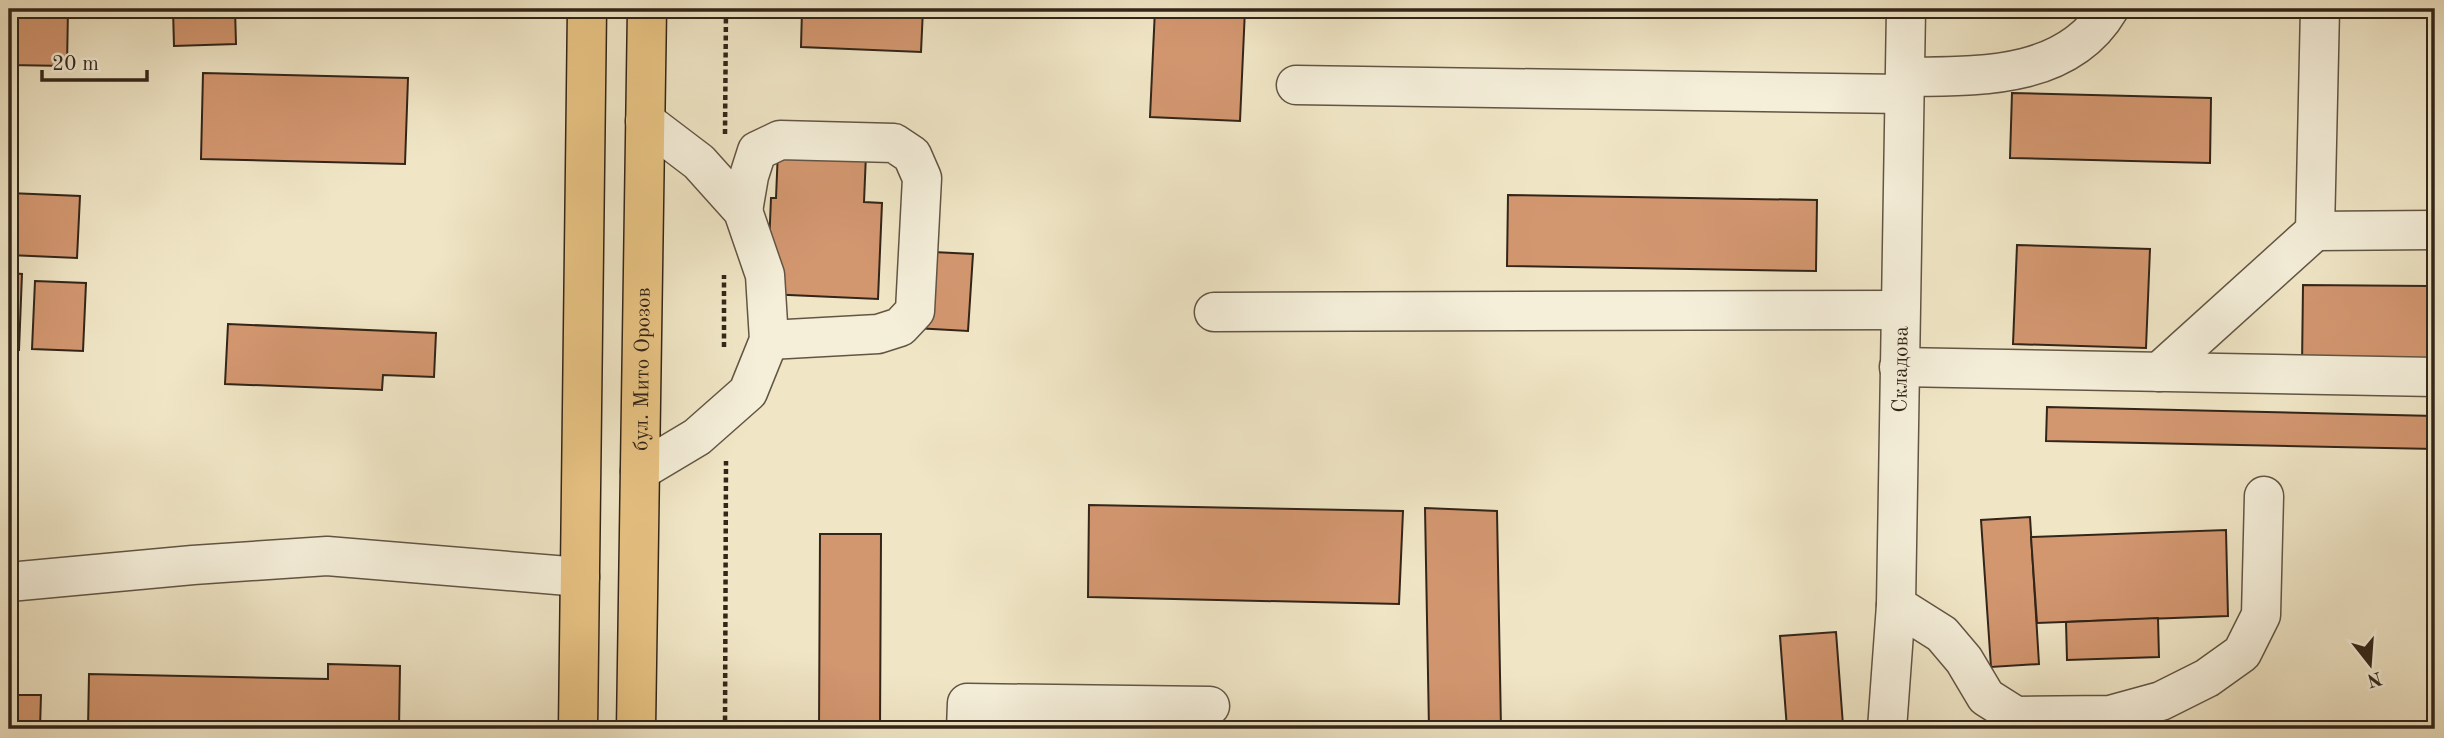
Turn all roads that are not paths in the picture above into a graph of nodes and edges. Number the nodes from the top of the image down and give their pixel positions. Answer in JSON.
{"nodes":[{"id":1,"x":587,"y":9,"type":"edge"},
{"id":2,"x":647,"y":9,"type":"edge"},
{"id":3,"x":1906,"y":9,"type":"edge"},
{"id":4,"x":2109,"y":9,"type":"edge"},
{"id":5,"x":2320,"y":9,"type":"edge"},
{"id":6,"x":1296,"y":85,"type":"dead end"},
{"id":7,"x":1905,"y":86,"type":"junction"},
{"id":8,"x":645,"y":121,"type":"junction"},
{"id":9,"x":743,"y":211,"type":"junction"},
{"id":10,"x":2435,"y":230,"type":"edge"},
{"id":11,"x":2315,"y":231,"type":"junction"},
{"id":12,"x":1900,"y":310,"type":"junction"},
{"id":13,"x":1214,"y":312,"type":"dead end"},
{"id":14,"x":769,"y":340,"type":"junction"},
{"id":15,"x":1899,"y":367,"type":"junction"},
{"id":16,"x":2159,"y":372,"type":"junction"},
{"id":17,"x":2435,"y":377,"type":"edge"},
{"id":18,"x":640,"y":471,"type":"junction"},
{"id":19,"x":2264,"y":496,"type":"dead end"},
{"id":20,"x":580,"y":577,"type":"junction"},
{"id":21,"x":9,"y":582,"type":"edge"},
{"id":22,"x":1896,"y":605,"type":"junction"},
{"id":23,"x":1210,"y":706,"type":"dead end"},
{"id":24,"x":578,"y":729,"type":"edge"},
{"id":25,"x":636,"y":729,"type":"edge"},
{"id":26,"x":966,"y":729,"type":"edge"},
{"id":27,"x":1887,"y":729,"type":"edge"}],
"edges":[{"from":1,"to":20,"type":"main road"},
{"from":2,"to":8,"type":"main road","name":"бул. Мито Орозов"},
{"from":3,"to":7,"type":"street","name":"Складова"},
{"from":4,"to":7,"type":"street"},
{"from":5,"to":11,"type":"street"},
{"from":6,"to":7,"type":"street"},
{"from":7,"to":12,"type":"street","name":"Складова"},
{"from":8,"to":9,"type":"street"},
{"from":8,"to":18,"type":"main road","name":"бул. Мито Орозов"},
{"from":9,"to":14,"type":"street"},
{"from":9,"to":14,"type":"street"},
{"from":10,"to":11,"type":"street"},
{"from":11,"to":16,"type":"street"},
{"from":12,"to":13,"type":"street"},
{"from":12,"to":15,"type":"street","name":"Складова"},
{"from":14,"to":18,"type":"street"},
{"from":15,"to":16,"type":"street"},
{"from":15,"to":22,"type":"street","name":"Складова"},
{"from":16,"to":17,"type":"street"},
{"from":18,"to":25,"type":"main road","name":"бул. Мито Орозов"},
{"from":19,"to":22,"type":"street"},
{"from":20,"to":21,"type":"street"},
{"from":20,"to":24,"type":"main road"},
{"from":22,"to":27,"type":"street","name":"Складова"},
{"from":23,"to":26,"type":"street"}]}
